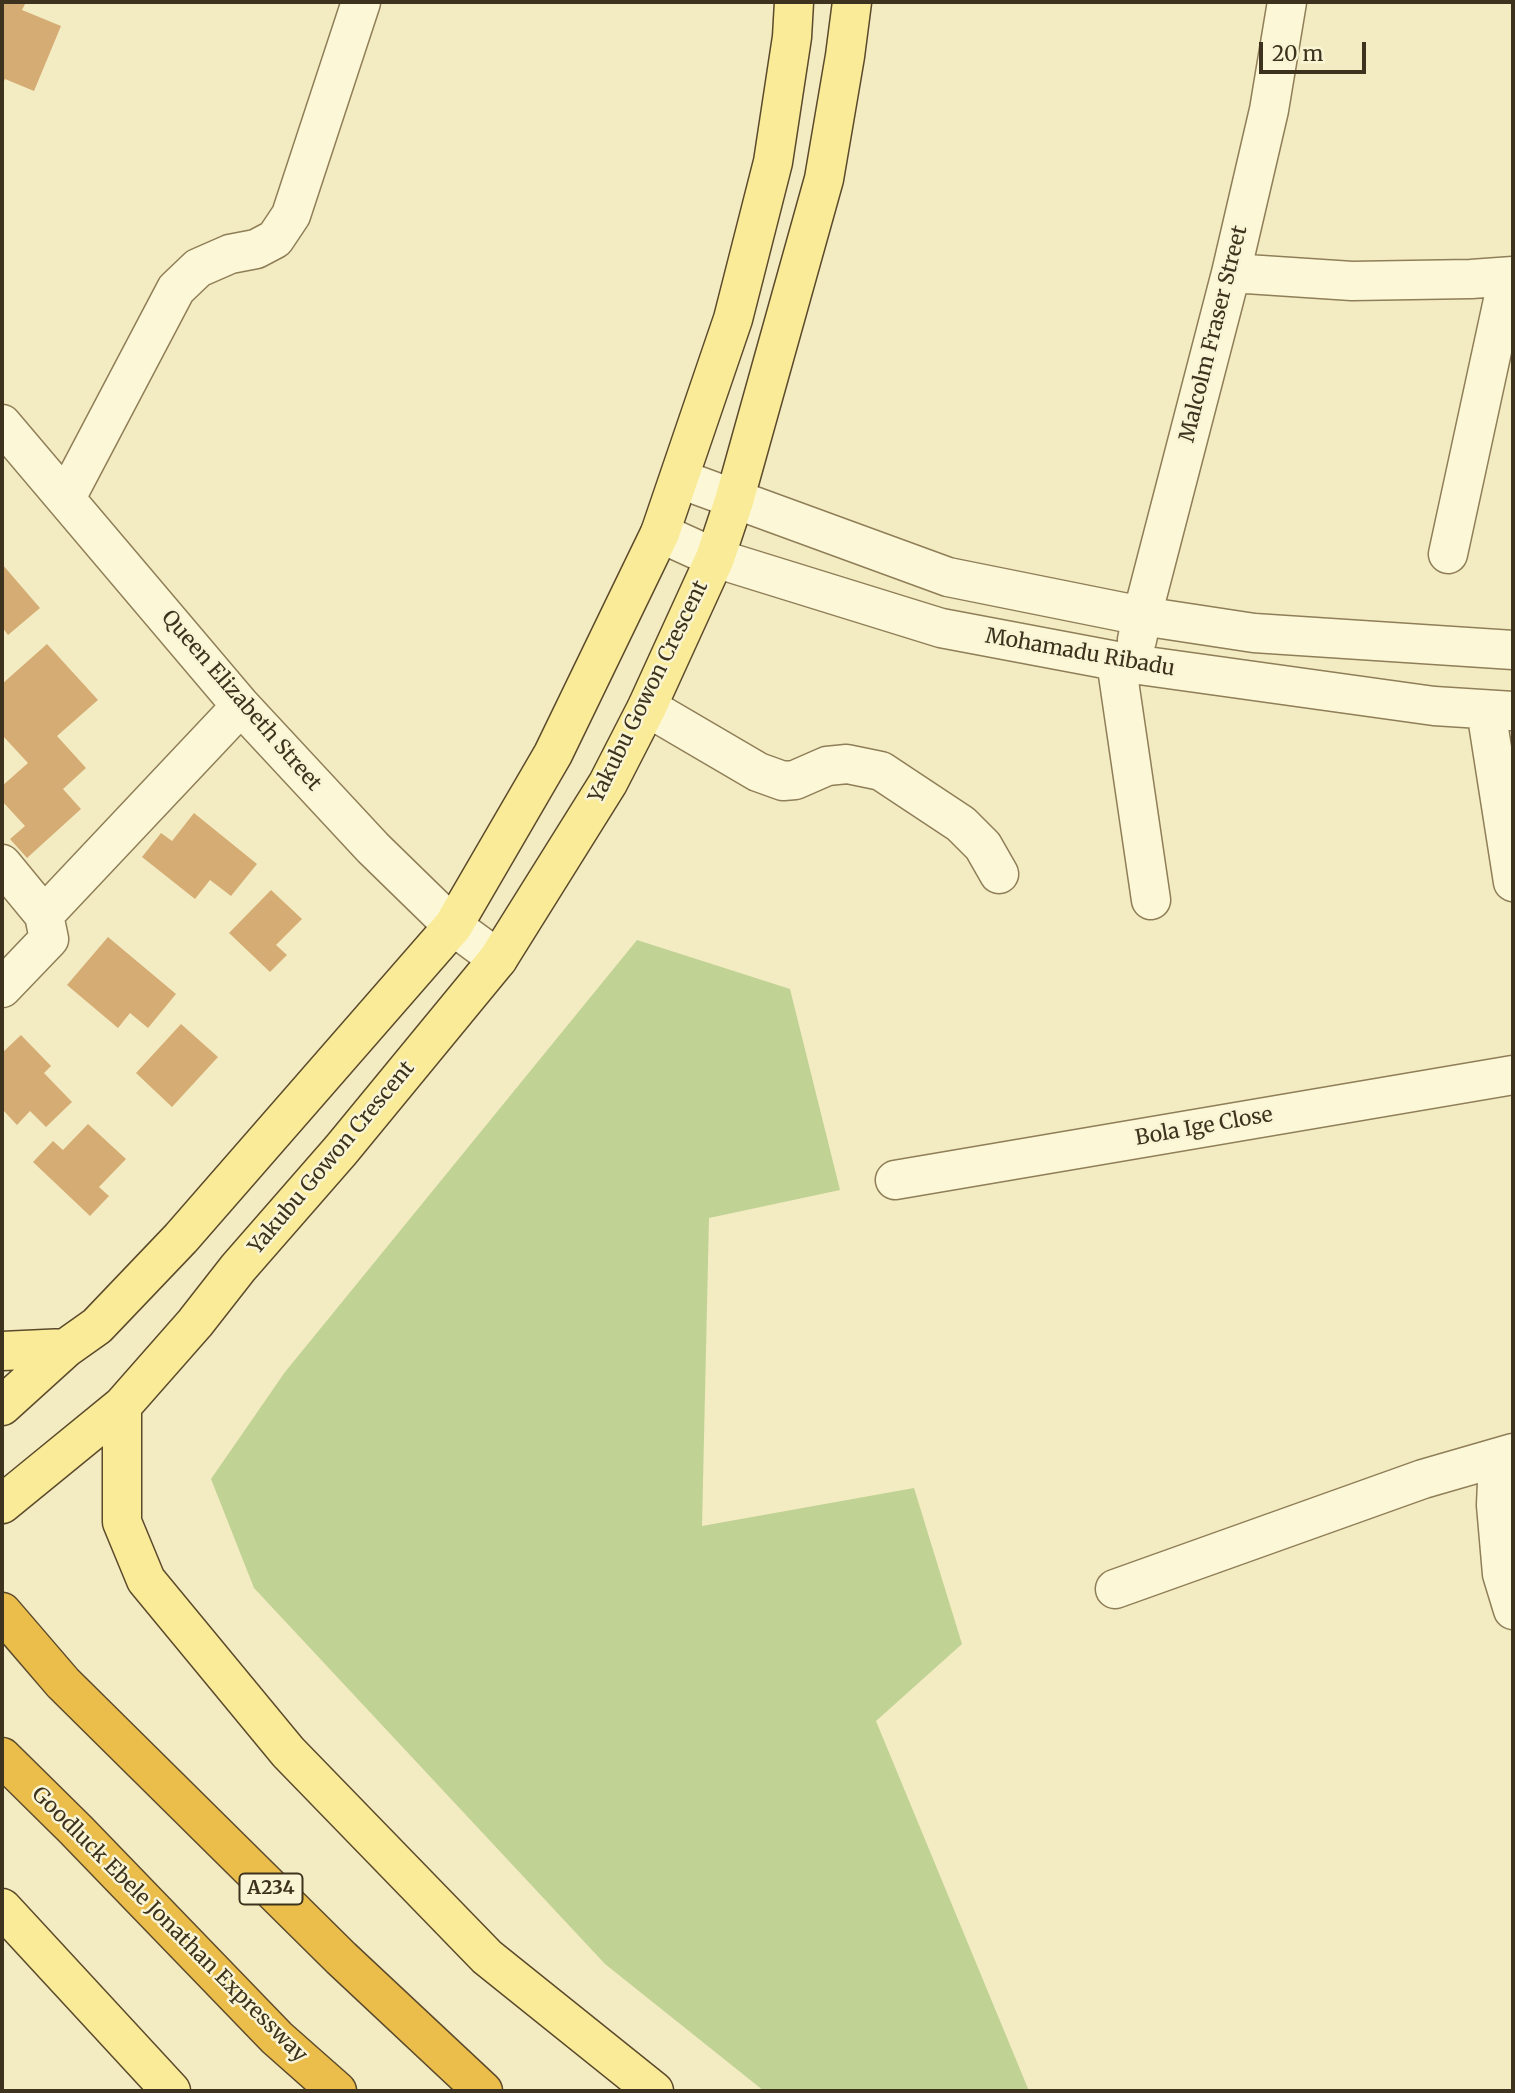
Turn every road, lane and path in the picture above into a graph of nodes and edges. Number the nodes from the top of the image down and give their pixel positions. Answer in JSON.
{"nodes":[{"id":1,"x":361,"y":2,"type":"edge"},
{"id":2,"x":794,"y":2,"type":"edge"},
{"id":3,"x":852,"y":2,"type":"edge"},
{"id":4,"x":1287,"y":2,"type":"edge"},
{"id":5,"x":1231,"y":273,"type":"junction"},
{"id":6,"x":1511,"y":277,"type":"edge"},
{"id":7,"x":2,"y":424,"type":"edge"},
{"id":8,"x":680,"y":480,"type":"junction"},
{"id":9,"x":66,"y":498,"type":"junction"},
{"id":10,"x":734,"y":501,"type":"junction"},
{"id":11,"x":660,"y":533,"type":"junction"},
{"id":12,"x":1448,"y":554,"type":"dead end"},
{"id":13,"x":715,"y":558,"type":"junction"},
{"id":14,"x":1142,"y":615,"type":"junction"},
{"id":15,"x":1513,"y":650,"type":"edge"},
{"id":16,"x":1124,"y":663,"type":"junction"},
{"id":17,"x":240,"y":706,"type":"junction"},
{"id":18,"x":647,"y":708,"type":"junction"},
{"id":19,"x":1500,"y":710,"type":"edge"},
{"id":20,"x":2,"y":863,"type":"edge"},
{"id":21,"x":999,"y":874,"type":"dead end"},
{"id":22,"x":1513,"y":882,"type":"edge"},
{"id":23,"x":1152,"y":900,"type":"dead end"},
{"id":24,"x":44,"y":915,"type":"junction"},
{"id":25,"x":453,"y":926,"type":"junction"},
{"id":26,"x":498,"y":959,"type":"junction"},
{"id":27,"x":2,"y":988,"type":"edge"},
{"id":28,"x":1513,"y":1074,"type":"edge"},
{"id":29,"x":895,"y":1180,"type":"dead end"},
{"id":30,"x":66,"y":1348,"type":"junction"},
{"id":31,"x":2,"y":1351,"type":"edge"},
{"id":32,"x":2,"y":1406,"type":"edge"},
{"id":33,"x":122,"y":1406,"type":"junction"},
{"id":34,"x":1505,"y":1455,"type":"edge"},
{"id":35,"x":2,"y":1504,"type":"edge"},
{"id":36,"x":1115,"y":1589,"type":"dead end"},
{"id":37,"x":1513,"y":1610,"type":"edge"},
{"id":38,"x":2,"y":1612,"type":"edge"},
{"id":39,"x":2,"y":1757,"type":"edge"},
{"id":40,"x":2,"y":1908,"type":"edge"},
{"id":41,"x":171,"y":2091,"type":"edge"},
{"id":42,"x":337,"y":2091,"type":"edge"},
{"id":43,"x":483,"y":2091,"type":"edge"},
{"id":44,"x":654,"y":2091,"type":"edge"}],
"edges":[{"from":1,"to":9,"type":"street"},
{"from":2,"to":8,"type":"main road"},
{"from":3,"to":10,"type":"main road","name":"Yakubu Gowon Crescent"},
{"from":4,"to":5,"type":"street","name":"Malcolm Fraser Street"},
{"from":5,"to":6,"type":"street"},
{"from":5,"to":14,"type":"street","name":"Malcolm Fraser Street"},
{"from":6,"to":12,"type":"street"},
{"from":7,"to":9,"type":"street","name":"Queen Elizabeth Street"},
{"from":8,"to":10,"type":"street"},
{"from":8,"to":11,"type":"main road"},
{"from":9,"to":17,"type":"street","name":"Queen Elizabeth Street"},
{"from":10,"to":13,"type":"main road","name":"Yakubu Gowon Crescent"},
{"from":10,"to":14,"type":"street"},
{"from":11,"to":13,"type":"street","name":"Mohamadu Ribadu"},
{"from":11,"to":25,"type":"main road"},
{"from":13,"to":16,"type":"street","name":"Mohamadu Ribadu"},
{"from":13,"to":18,"type":"main road","name":"Yakubu Gowon Crescent"},
{"from":14,"to":15,"type":"street"},
{"from":14,"to":16,"type":"street","name":"Malcolm Fraser Street"},
{"from":16,"to":19,"type":"street","name":"Mohamadu Ribadu"},
{"from":16,"to":23,"type":"street"},
{"from":17,"to":24,"type":"street"},
{"from":17,"to":25,"type":"street","name":"Queen Elizabeth Street"},
{"from":18,"to":21,"type":"street"},
{"from":18,"to":26,"type":"main road","name":"Yakubu Gowon Crescent"},
{"from":19,"to":22,"type":"street"},
{"from":20,"to":24,"type":"street"},
{"from":24,"to":27,"type":"street"},
{"from":25,"to":26,"type":"street","name":"Queen Elizabeth Street"},
{"from":25,"to":30,"type":"main road"},
{"from":26,"to":33,"type":"main road","name":"Yakubu Gowon Crescent"},
{"from":28,"to":29,"type":"street","name":"Bola Ige Close"},
{"from":30,"to":31,"type":"main road"},
{"from":30,"to":32,"type":"main road"},
{"from":33,"to":35,"type":"main road","name":"Yakubu Gowon Crescent"},
{"from":33,"to":44,"type":"main road"},
{"from":34,"to":36,"type":"street"},
{"from":34,"to":37,"type":"street"},
{"from":38,"to":43,"type":"highway","number":"A234"},
{"from":39,"to":42,"type":"highway","name":"Goodluck Ebele Jonathan Expressway"},
{"from":40,"to":41,"type":"main road"}]}
